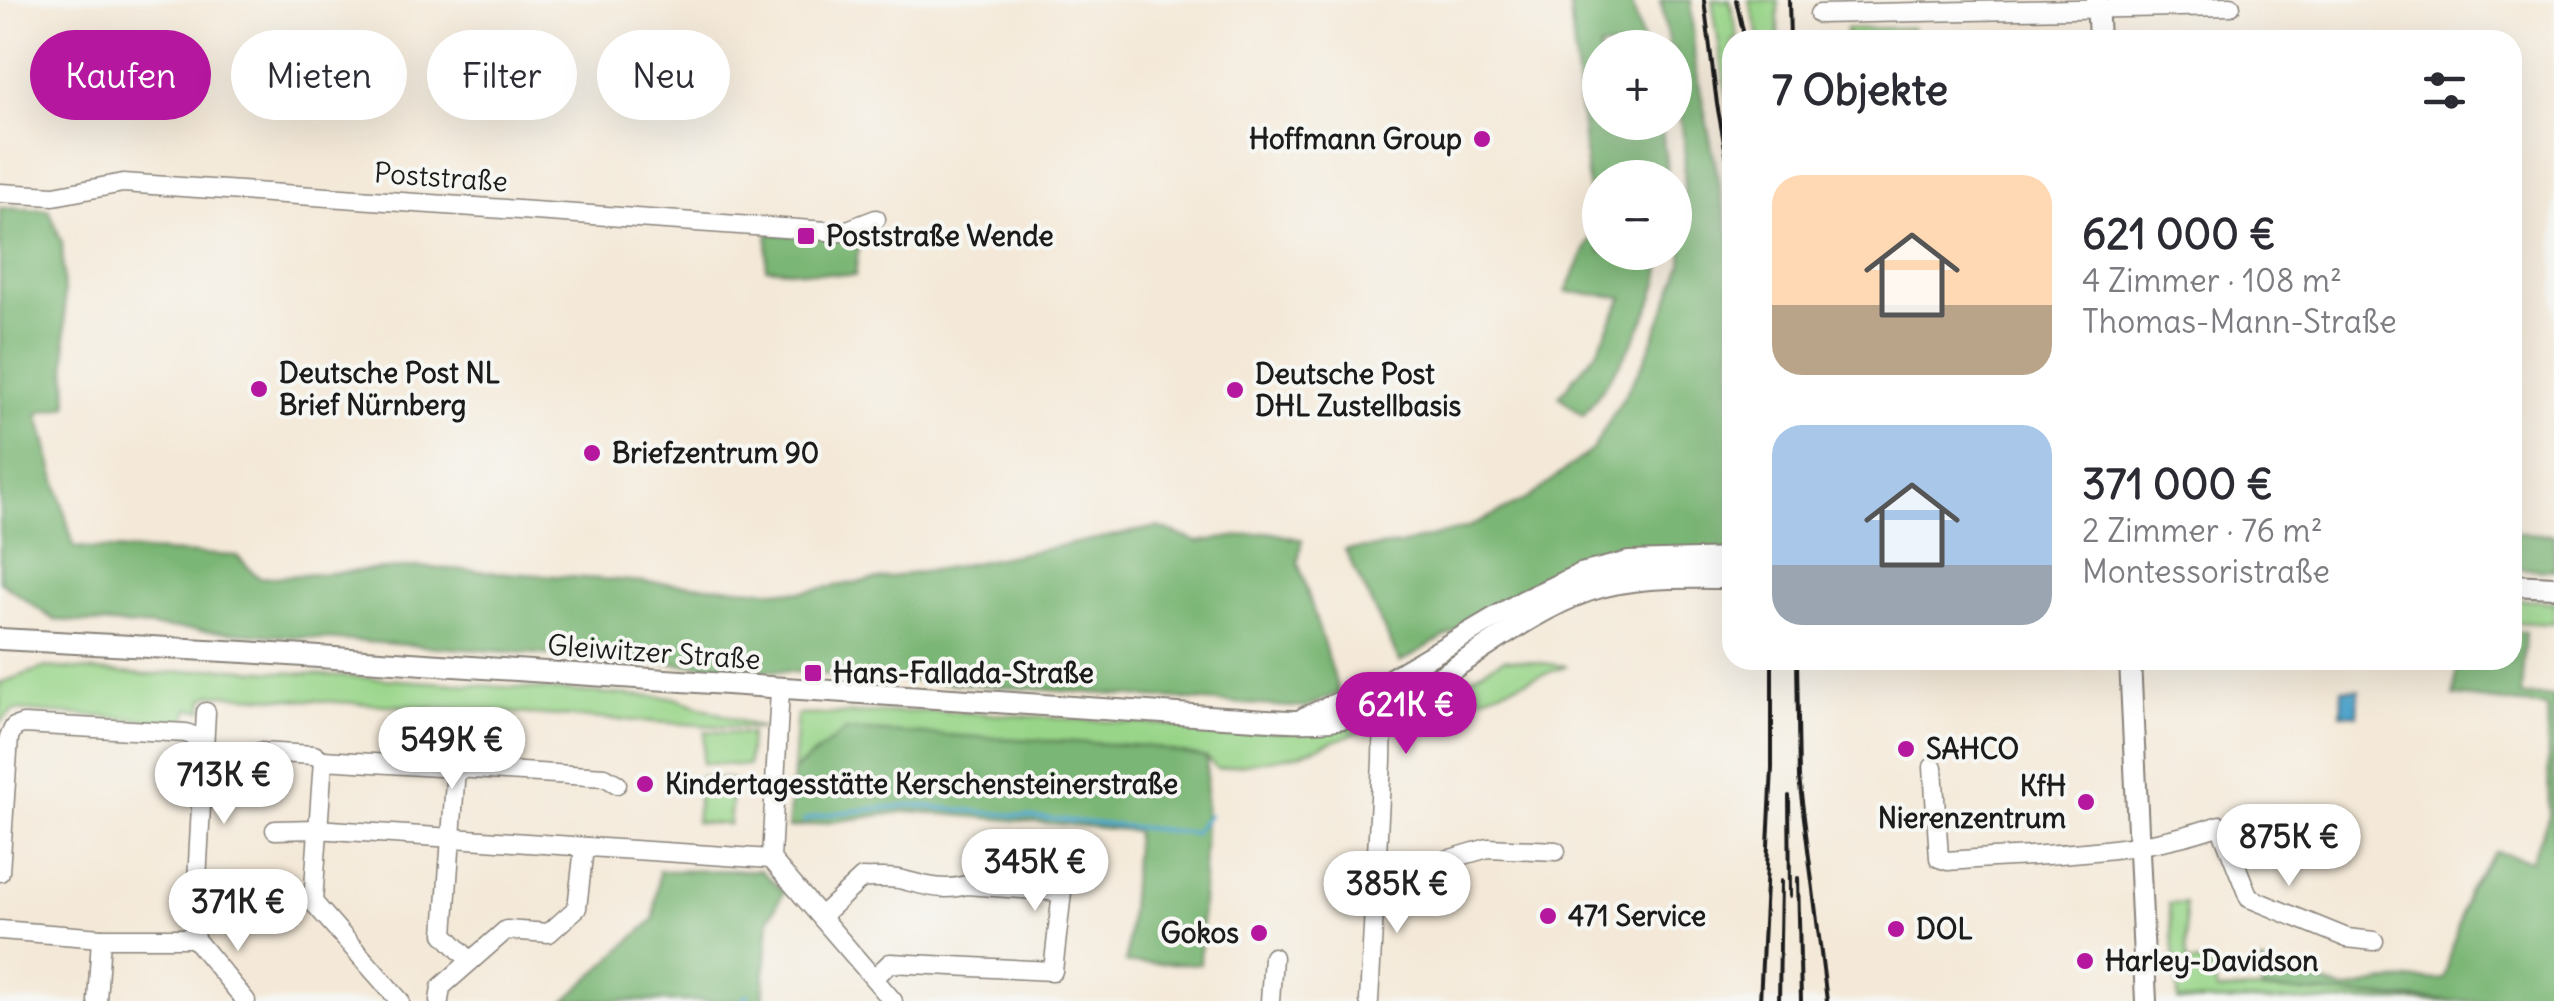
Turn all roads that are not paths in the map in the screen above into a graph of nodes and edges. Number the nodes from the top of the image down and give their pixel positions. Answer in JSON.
{"nodes":[{"id":1,"x":2097,"y":4,"type":"edge"},
{"id":2,"x":2231,"y":6,"type":"dead end"},
{"id":3,"x":1819,"y":14,"type":"dead end"},
{"id":4,"x":2098,"y":30,"type":"edge"},
{"id":5,"x":0,"y":194,"type":"edge"},
{"id":6,"x":876,"y":219,"type":"dead end"},
{"id":7,"x":1722,"y":560,"type":"edge"},
{"id":8,"x":1722,"y":578,"type":"edge"},
{"id":9,"x":2522,"y":585,"type":"edge"},
{"id":10,"x":2554,"y":587,"type":"edge"},
{"id":11,"x":0,"y":640,"type":"edge"},
{"id":12,"x":2131,"y":670,"type":"edge"},
{"id":13,"x":780,"y":689,"type":"junction"},
{"id":14,"x":1380,"y":696,"type":"junction"},
{"id":15,"x":206,"y":712,"type":"dead end"},
{"id":16,"x":204,"y":740,"type":"junction"},
{"id":17,"x":260,"y":752,"type":"dead end"},
{"id":18,"x":322,"y":760,"type":"junction"},
{"id":19,"x":1933,"y":767,"type":"dead end"},
{"id":20,"x":456,"y":768,"type":"junction"},
{"id":21,"x":617,"y":784,"type":"dead end"},
{"id":22,"x":275,"y":830,"type":"dead end"},
{"id":23,"x":316,"y":830,"type":"junction"},
{"id":24,"x":450,"y":838,"type":"junction"},
{"id":25,"x":2140,"y":847,"type":"junction"},
{"id":26,"x":584,"y":848,"type":"junction"},
{"id":27,"x":1556,"y":851,"type":"dead end"},
{"id":28,"x":771,"y":859,"type":"junction"},
{"id":29,"x":1376,"y":868,"type":"junction"},
{"id":30,"x":0,"y":872,"type":"edge"},
{"id":31,"x":821,"y":916,"type":"junction"},
{"id":32,"x":0,"y":930,"type":"edge"},
{"id":33,"x":102,"y":938,"type":"junction"},
{"id":34,"x":194,"y":938,"type":"junction"},
{"id":35,"x":2374,"y":941,"type":"dead end"},
{"id":36,"x":1273,"y":958,"type":"dead end"},
{"id":37,"x":470,"y":961,"type":"junction"},
{"id":38,"x":874,"y":978,"type":"junction"},
{"id":39,"x":97,"y":1001,"type":"edge"},
{"id":40,"x":246,"y":1001,"type":"edge"},
{"id":41,"x":400,"y":1001,"type":"edge"},
{"id":42,"x":439,"y":1001,"type":"edge"},
{"id":43,"x":894,"y":1001,"type":"edge"},
{"id":44,"x":1270,"y":1001,"type":"edge"},
{"id":45,"x":1369,"y":1001,"type":"edge"},
{"id":46,"x":2146,"y":1001,"type":"edge"}],
"edges":[{"from":1,"to":2,"type":"street"},
{"from":1,"to":3,"type":"street"},
{"from":1,"to":4,"type":"main road"},
{"from":5,"to":6,"type":"street","name":"Poststraße"},
{"from":7,"to":14,"type":"main road","name":"Gleiwitzer Straße"},
{"from":8,"to":14,"type":"main road","name":"Gleiwitzer Straße"},
{"from":9,"to":10,"type":"main road"},
{"from":11,"to":13,"type":"main road","name":"Gleiwitzer Straße"},
{"from":12,"to":25,"type":"main road"},
{"from":13,"to":14,"type":"main road","name":"Gleiwitzer Straße"},
{"from":13,"to":28,"type":"street"},
{"from":14,"to":29,"type":"street"},
{"from":15,"to":16,"type":"street"},
{"from":16,"to":30,"type":"street"},
{"from":16,"to":34,"type":"street"},
{"from":17,"to":18,"type":"street"},
{"from":18,"to":20,"type":"street"},
{"from":18,"to":23,"type":"street"},
{"from":19,"to":25,"type":"street"},
{"from":20,"to":21,"type":"street"},
{"from":20,"to":24,"type":"street"},
{"from":22,"to":23,"type":"street"},
{"from":23,"to":24,"type":"street"},
{"from":23,"to":41,"type":"street"},
{"from":24,"to":26,"type":"street"},
{"from":24,"to":37,"type":"street"},
{"from":25,"to":35,"type":"street"},
{"from":25,"to":46,"type":"main road"},
{"from":26,"to":28,"type":"street"},
{"from":26,"to":37,"type":"street"},
{"from":27,"to":29,"type":"street"},
{"from":28,"to":31,"type":"street"},
{"from":29,"to":45,"type":"street"},
{"from":31,"to":38,"type":"street"},
{"from":31,"to":38,"type":"street"},
{"from":32,"to":33,"type":"street"},
{"from":33,"to":34,"type":"street"},
{"from":33,"to":39,"type":"street"},
{"from":34,"to":40,"type":"street"},
{"from":36,"to":44,"type":"street"},
{"from":37,"to":42,"type":"street"},
{"from":38,"to":43,"type":"street"}]}
